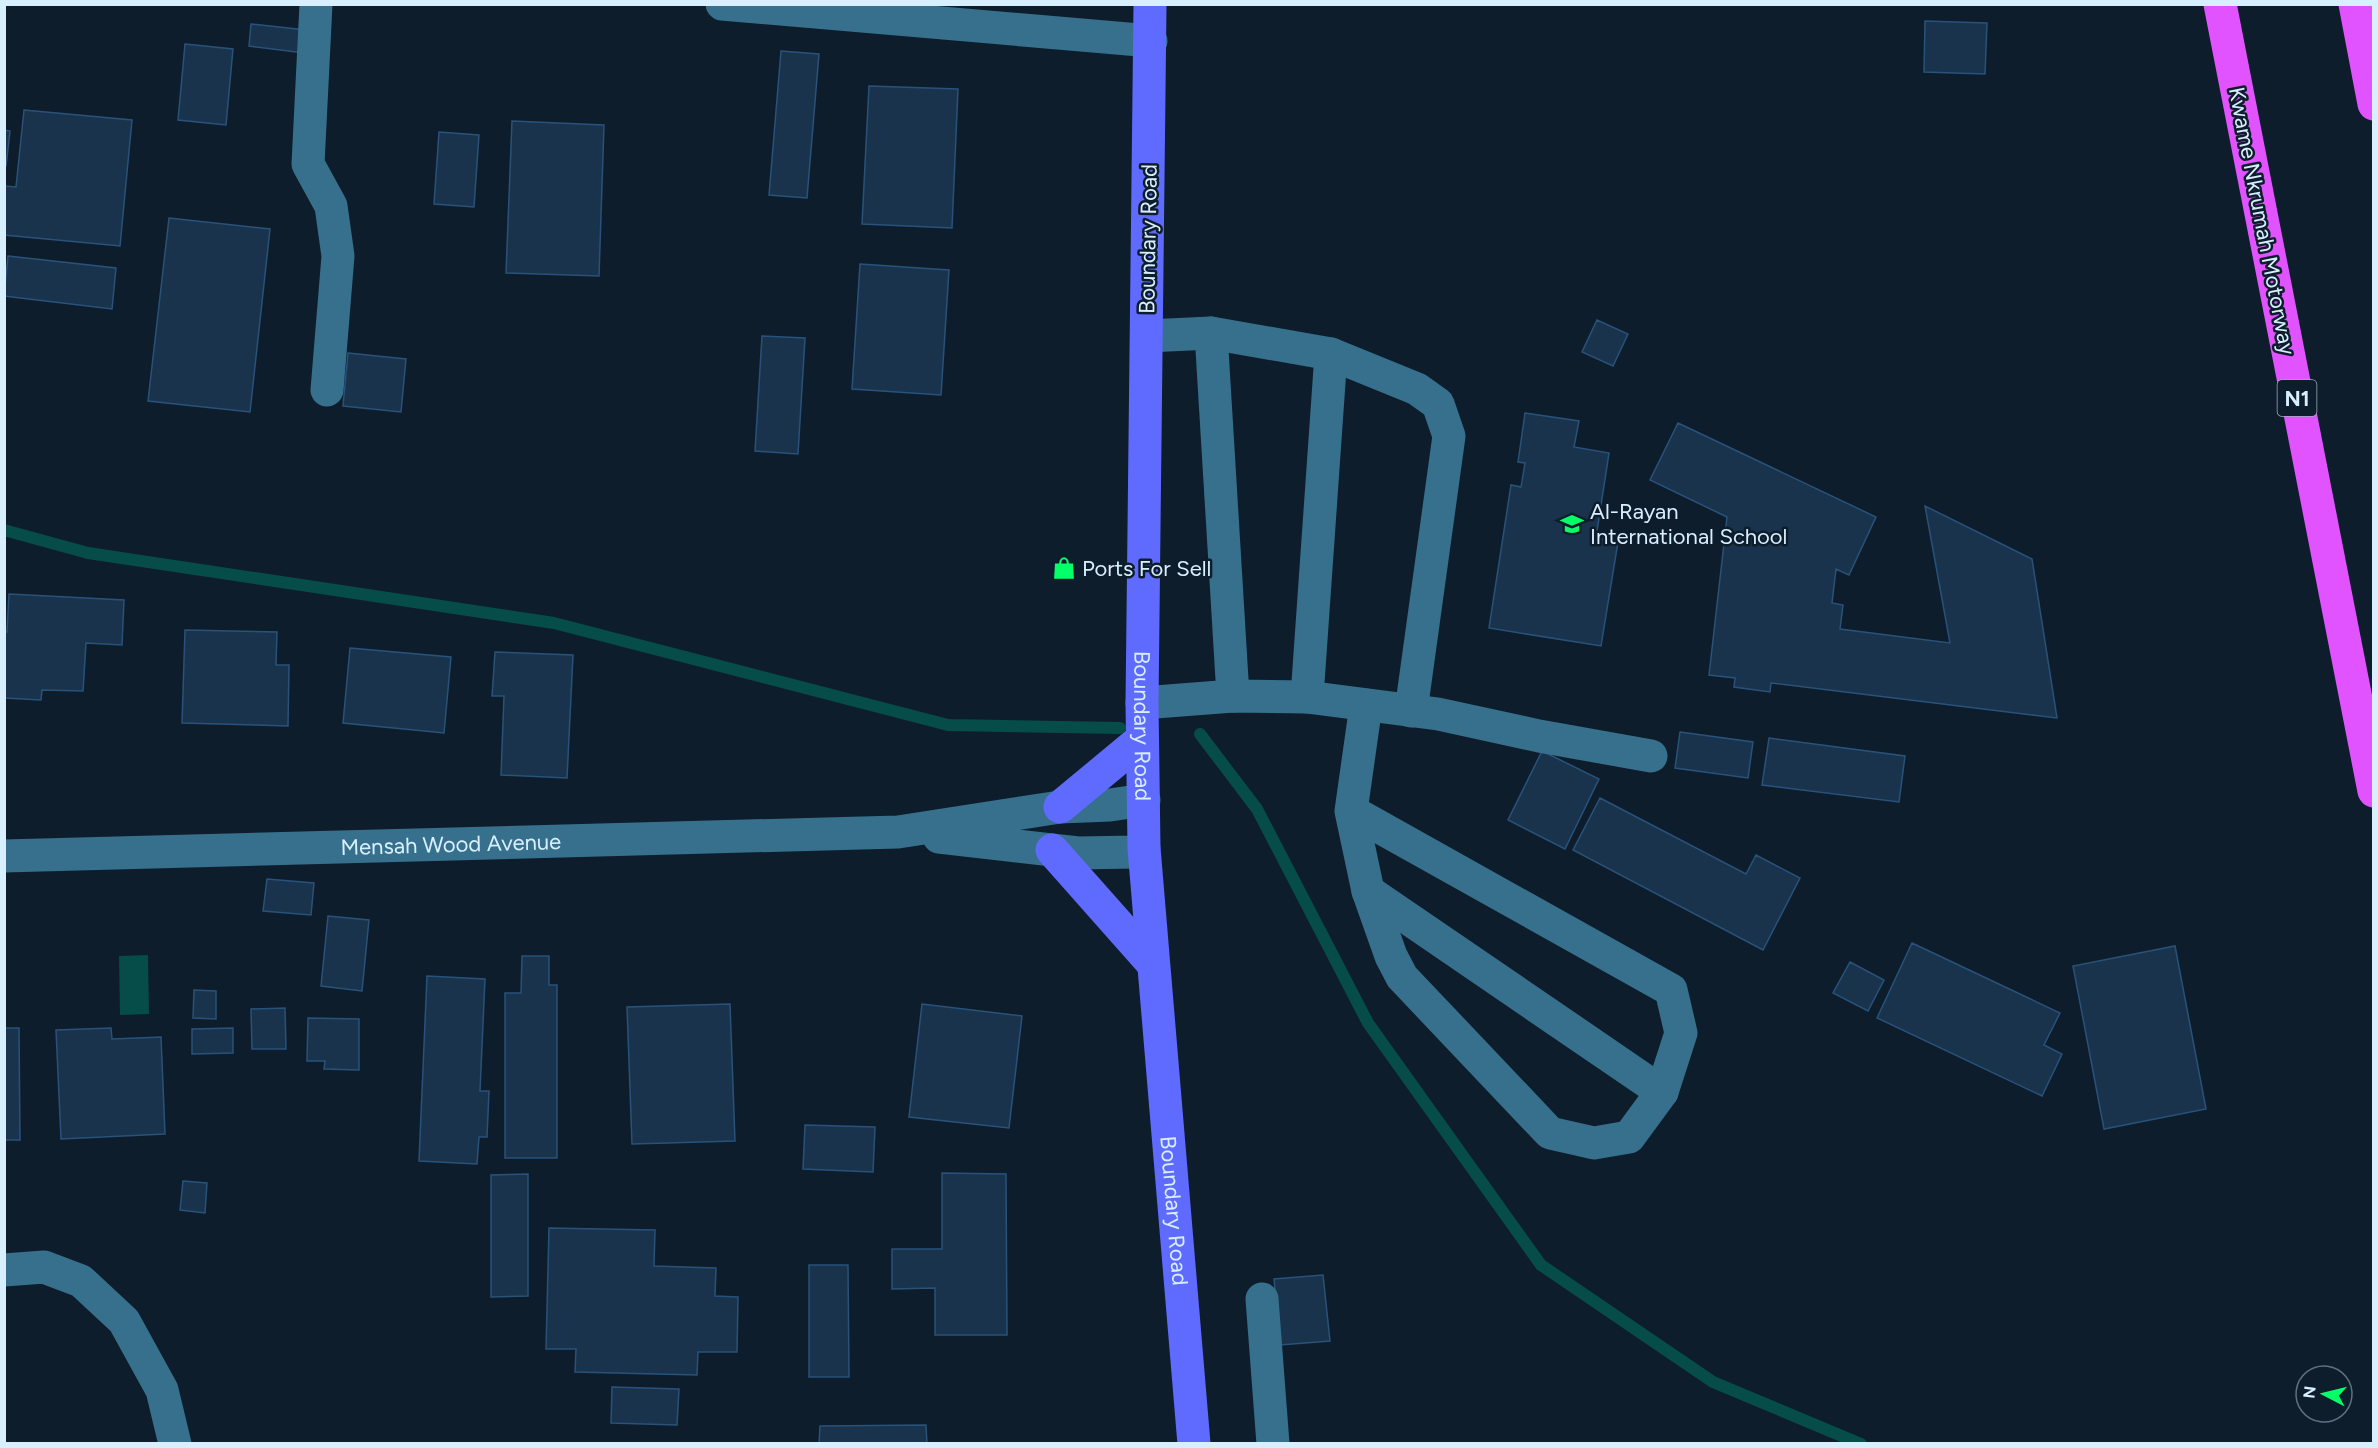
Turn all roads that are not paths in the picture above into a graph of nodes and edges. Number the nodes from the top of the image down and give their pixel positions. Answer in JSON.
{"nodes":[{"id":1,"x":316,"y":4,"type":"edge"},
{"id":2,"x":722,"y":4,"type":"edge"},
{"id":3,"x":1150,"y":4,"type":"edge"},
{"id":4,"x":2220,"y":4,"type":"edge"},
{"id":5,"x":2355,"y":4,"type":"edge"},
{"id":6,"x":1151,"y":41,"type":"junction"},
{"id":7,"x":2373,"y":104,"type":"edge"},
{"id":8,"x":1211,"y":333,"type":"junction"},
{"id":9,"x":1147,"y":336,"type":"junction"},
{"id":10,"x":1331,"y":354,"type":"junction"},
{"id":11,"x":327,"y":390,"type":"dead end"},
{"id":12,"x":1233,"y":696,"type":"junction"},
{"id":13,"x":1307,"y":697,"type":"junction"},
{"id":14,"x":1142,"y":703,"type":"junction"},
{"id":15,"x":1366,"y":705,"type":"junction"},
{"id":16,"x":1411,"y":711,"type":"junction"},
{"id":17,"x":1142,"y":739,"type":"junction"},
{"id":18,"x":1651,"y":756,"type":"dead end"},
{"id":19,"x":2373,"y":791,"type":"edge"},
{"id":20,"x":1144,"y":800,"type":"junction"},
{"id":21,"x":1060,"y":807,"type":"junction"},
{"id":22,"x":1352,"y":811,"type":"junction"},
{"id":23,"x":898,"y":832,"type":"junction"},
{"id":24,"x":1144,"y":848,"type":"junction"},
{"id":25,"x":1052,"y":850,"type":"junction"},
{"id":26,"x":4,"y":856,"type":"edge"},
{"id":27,"x":1368,"y":891,"type":"junction"},
{"id":28,"x":1153,"y":964,"type":"junction"},
{"id":29,"x":1662,"y":1092,"type":"junction"},
{"id":30,"x":4,"y":1270,"type":"edge"},
{"id":31,"x":1262,"y":1299,"type":"dead end"},
{"id":32,"x":175,"y":1443,"type":"edge"},
{"id":33,"x":1194,"y":1443,"type":"edge"},
{"id":34,"x":1273,"y":1443,"type":"edge"}],
"edges":[{"from":1,"to":11,"type":"street"},
{"from":2,"to":6,"type":"street"},
{"from":3,"to":6,"type":"main road","name":"Boundary Road"},
{"from":4,"to":19,"type":"highway","name":"Kwame Nkrumah Motorway","number":"N1"},
{"from":5,"to":7,"type":"highway"},
{"from":6,"to":9,"type":"main road","name":"Boundary Road"},
{"from":8,"to":9,"type":"street"},
{"from":8,"to":10,"type":"street"},
{"from":8,"to":12,"type":"street"},
{"from":9,"to":14,"type":"main road","name":"Boundary Road"},
{"from":10,"to":13,"type":"street"},
{"from":10,"to":16,"type":"street"},
{"from":12,"to":13,"type":"street"},
{"from":12,"to":14,"type":"street"},
{"from":13,"to":15,"type":"street"},
{"from":14,"to":17,"type":"main road","name":"Boundary Road"},
{"from":15,"to":16,"type":"street"},
{"from":15,"to":22,"type":"street"},
{"from":16,"to":18,"type":"street"},
{"from":17,"to":20,"type":"main road","name":"Boundary Road"},
{"from":17,"to":21,"type":"main road"},
{"from":20,"to":21,"type":"street","name":"Mensah Wood Avenue"},
{"from":20,"to":24,"type":"main road","name":"Boundary Road"},
{"from":21,"to":23,"type":"street","name":"Mensah Wood Avenue"},
{"from":22,"to":27,"type":"street"},
{"from":22,"to":29,"type":"street"},
{"from":23,"to":25,"type":"street","name":"Mensah Wood Avenue"},
{"from":23,"to":26,"type":"street","name":"Mensah Wood Avenue"},
{"from":24,"to":25,"type":"street","name":"Mensah Wood Avenue"},
{"from":24,"to":28,"type":"main road","name":"Boundary Road"},
{"from":25,"to":28,"type":"main road"},
{"from":27,"to":29,"type":"street"},
{"from":27,"to":29,"type":"street"},
{"from":28,"to":33,"type":"main road","name":"Boundary Road"},
{"from":30,"to":32,"type":"street"},
{"from":31,"to":34,"type":"street"}]}
